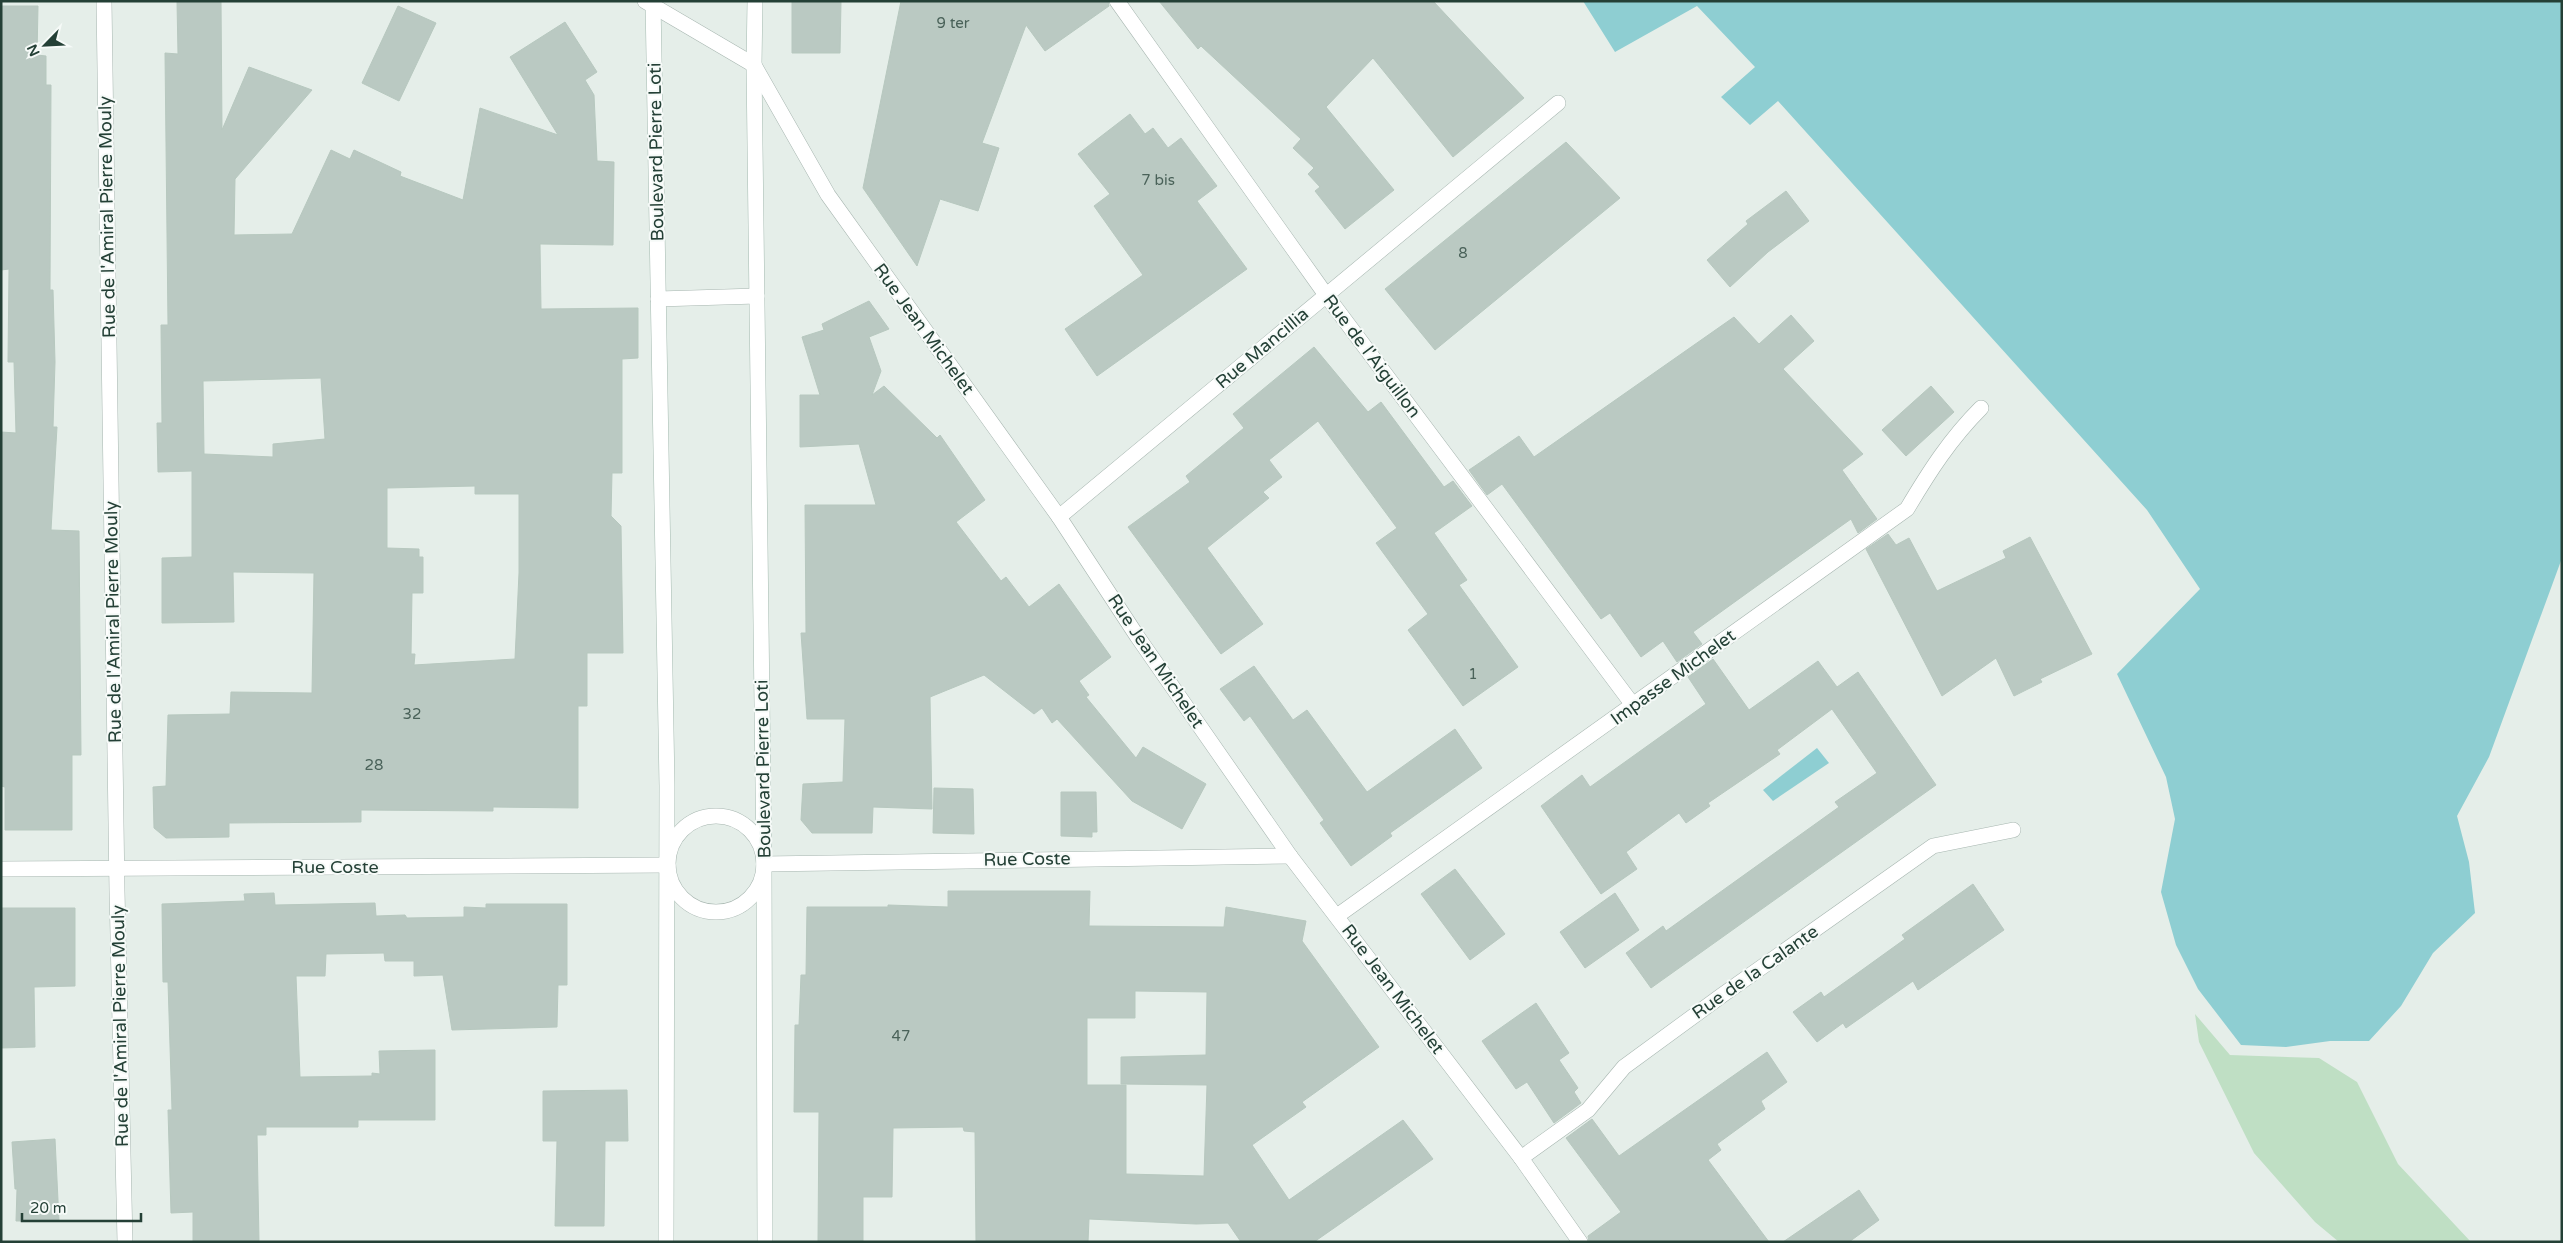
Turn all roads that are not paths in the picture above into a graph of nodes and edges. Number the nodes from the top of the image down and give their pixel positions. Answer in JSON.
{"nodes":[{"id":1,"x":104,"y":1,"type":"edge"},
{"id":2,"x":755,"y":1,"type":"edge"},
{"id":3,"x":1117,"y":1,"type":"edge"},
{"id":4,"x":650,"y":2,"type":"edge"},
{"id":5,"x":754,"y":66,"type":"junction"},
{"id":6,"x":1558,"y":103,"type":"dead end"},
{"id":7,"x":1326,"y":295,"type":"junction"},
{"id":8,"x":757,"y":296,"type":"junction"},
{"id":9,"x":658,"y":299,"type":"junction"},
{"id":10,"x":1981,"y":408,"type":"dead end"},
{"id":11,"x":1059,"y":517,"type":"junction"},
{"id":12,"x":1633,"y":706,"type":"junction"},
{"id":13,"x":2014,"y":830,"type":"dead end"},
{"id":14,"x":1290,"y":856,"type":"junction"},
{"id":15,"x":764,"y":864,"type":"junction"},
{"id":16,"x":668,"y":865,"type":"junction"},
{"id":17,"x":1,"y":869,"type":"edge"},
{"id":18,"x":117,"y":869,"type":"junction"},
{"id":19,"x":1337,"y":916,"type":"junction"},
{"id":20,"x":1521,"y":1158,"type":"junction"},
{"id":21,"x":125,"y":1242,"type":"edge"},
{"id":22,"x":666,"y":1242,"type":"edge"},
{"id":23,"x":765,"y":1242,"type":"edge"},
{"id":24,"x":1580,"y":1242,"type":"edge"}],
"edges":[{"from":1,"to":18,"type":"street","name":"Rue de l'Amiral Pierre Mouly"},
{"from":2,"to":5,"type":"street","name":"Boulevard Pierre Loti"},
{"from":3,"to":7,"type":"street","name":"Rue de l'Aiguillon"},
{"from":4,"to":5,"type":"street","name":"Boulevard Pierre Loti"},
{"from":4,"to":9,"type":"street","name":"Boulevard Pierre Loti"},
{"from":5,"to":8,"type":"street","name":"Boulevard Pierre Loti"},
{"from":5,"to":11,"type":"street","name":"Rue Jean Michelet"},
{"from":6,"to":7,"type":"street","name":"Rue Mancillia"},
{"from":7,"to":11,"type":"street","name":"Rue Mancillia"},
{"from":7,"to":12,"type":"street","name":"Rue de l'Aiguillon"},
{"from":8,"to":9,"type":"street"},
{"from":8,"to":15,"type":"street","name":"Boulevard Pierre Loti"},
{"from":9,"to":16,"type":"street","name":"Boulevard Pierre Loti"},
{"from":10,"to":12,"type":"street","name":"Impasse Michelet"},
{"from":11,"to":14,"type":"street","name":"Rue Jean Michelet"},
{"from":12,"to":19,"type":"street","name":"Impasse Michelet"},
{"from":13,"to":20,"type":"street","name":"Rue de la Calante"},
{"from":14,"to":15,"type":"street","name":"Rue Coste"},
{"from":14,"to":19,"type":"street","name":"Rue Jean Michelet"},
{"from":15,"to":16,"type":"street"},
{"from":15,"to":16,"type":"street"},
{"from":15,"to":23,"type":"street","name":"Boulevard Pierre Loti"},
{"from":16,"to":18,"type":"street","name":"Rue Coste"},
{"from":16,"to":22,"type":"street","name":"Boulevard Pierre Loti"},
{"from":17,"to":18,"type":"street","name":"Rue Coste"},
{"from":18,"to":21,"type":"street","name":"Rue de l'Amiral Pierre Mouly"},
{"from":19,"to":20,"type":"street","name":"Rue Jean Michelet"},
{"from":20,"to":24,"type":"street","name":"Rue Jean Michelet"}]}
